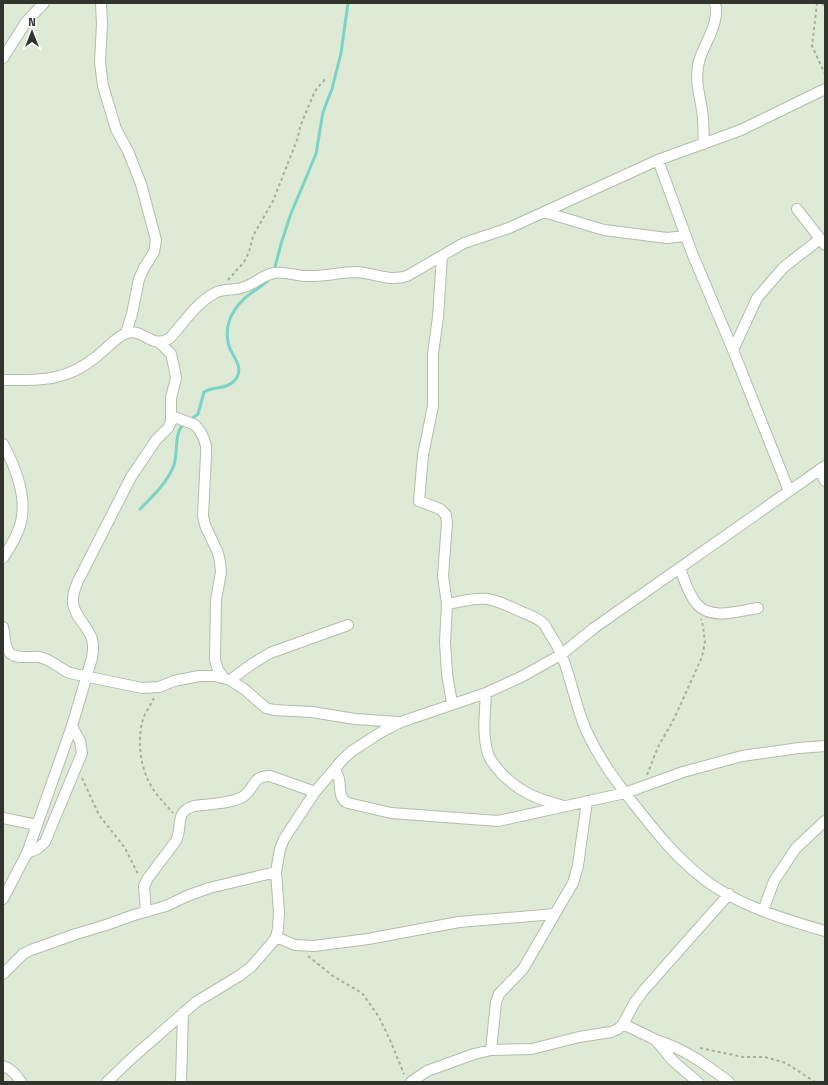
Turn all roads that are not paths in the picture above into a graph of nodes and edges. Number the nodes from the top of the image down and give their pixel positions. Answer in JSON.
{"nodes":[{"id":1,"x":44,"y":3,"type":"edge"},
{"id":2,"x":101,"y":3,"type":"edge"},
{"id":3,"x":715,"y":3,"type":"edge"},
{"id":4,"x":3,"y":58,"type":"edge"},
{"id":5,"x":825,"y":89,"type":"edge"},
{"id":6,"x":704,"y":144,"type":"junction"},
{"id":7,"x":658,"y":160,"type":"junction"},
{"id":8,"x":797,"y":209,"type":"dead end"},
{"id":9,"x":544,"y":212,"type":"junction"},
{"id":10,"x":686,"y":236,"type":"junction"},
{"id":11,"x":822,"y":242,"type":"edge"},
{"id":12,"x":442,"y":256,"type":"junction"},
{"id":13,"x":126,"y":333,"type":"junction"},
{"id":14,"x":160,"y":343,"type":"junction"},
{"id":15,"x":733,"y":350,"type":"junction"},
{"id":16,"x":3,"y":380,"type":"edge"},
{"id":17,"x":172,"y":416,"type":"junction"},
{"id":18,"x":3,"y":444,"type":"edge"},
{"id":19,"x":822,"y":468,"type":"edge"},
{"id":20,"x":825,"y":481,"type":"edge"},
{"id":21,"x":789,"y":491,"type":"junction"},
{"id":22,"x":3,"y":558,"type":"edge"},
{"id":23,"x":680,"y":569,"type":"junction"},
{"id":24,"x":446,"y":604,"type":"junction"},
{"id":25,"x":758,"y":608,"type":"dead end"},
{"id":26,"x":348,"y":625,"type":"dead end"},
{"id":27,"x":3,"y":627,"type":"edge"},
{"id":28,"x":562,"y":654,"type":"junction"},
{"id":29,"x":87,"y":676,"type":"junction"},
{"id":30,"x":227,"y":679,"type":"junction"},
{"id":31,"x":486,"y":693,"type":"junction"},
{"id":32,"x":452,"y":703,"type":"junction"},
{"id":33,"x":401,"y":722,"type":"junction"},
{"id":34,"x":72,"y":726,"type":"junction"},
{"id":35,"x":825,"y":746,"type":"edge"},
{"id":36,"x":334,"y":769,"type":"junction"},
{"id":37,"x":315,"y":792,"type":"junction"},
{"id":38,"x":625,"y":792,"type":"junction"},
{"id":39,"x":587,"y":801,"type":"junction"},
{"id":40,"x":563,"y":806,"type":"junction"},
{"id":41,"x":3,"y":818,"type":"edge"},
{"id":42,"x":825,"y":821,"type":"edge"},
{"id":43,"x":37,"y":825,"type":"junction"},
{"id":44,"x":27,"y":853,"type":"junction"},
{"id":45,"x":276,"y":872,"type":"junction"},
{"id":46,"x":729,"y":894,"type":"junction"},
{"id":47,"x":3,"y":899,"type":"edge"},
{"id":48,"x":763,"y":911,"type":"junction"},
{"id":49,"x":146,"y":912,"type":"junction"},
{"id":50,"x":555,"y":914,"type":"junction"},
{"id":51,"x":825,"y":932,"type":"edge"},
{"id":52,"x":276,"y":937,"type":"junction"},
{"id":53,"x":3,"y":974,"type":"edge"},
{"id":54,"x":183,"y":1013,"type":"junction"},
{"id":55,"x":624,"y":1024,"type":"junction"},
{"id":56,"x":654,"y":1040,"type":"junction"},
{"id":57,"x":491,"y":1050,"type":"junction"},
{"id":58,"x":3,"y":1066,"type":"edge"},
{"id":59,"x":407,"y":1079,"type":"edge"},
{"id":60,"x":21,"y":1082,"type":"edge"},
{"id":61,"x":106,"y":1082,"type":"edge"},
{"id":62,"x":181,"y":1082,"type":"edge"},
{"id":63,"x":698,"y":1082,"type":"edge"},
{"id":64,"x":729,"y":1082,"type":"edge"}],
"edges":[{"from":1,"to":4,"type":"street"},
{"from":2,"to":13,"type":"street"},
{"from":3,"to":6,"type":"street"},
{"from":5,"to":6,"type":"street"},
{"from":6,"to":7,"type":"street"},
{"from":7,"to":9,"type":"street"},
{"from":7,"to":10,"type":"street"},
{"from":8,"to":11,"type":"street"},
{"from":9,"to":10,"type":"street"},
{"from":9,"to":12,"type":"street"},
{"from":10,"to":15,"type":"street"},
{"from":11,"to":15,"type":"street"},
{"from":12,"to":14,"type":"street"},
{"from":12,"to":24,"type":"street"},
{"from":13,"to":14,"type":"street"},
{"from":13,"to":16,"type":"street"},
{"from":14,"to":17,"type":"street"},
{"from":15,"to":21,"type":"street"},
{"from":17,"to":29,"type":"street"},
{"from":17,"to":30,"type":"street"},
{"from":18,"to":22,"type":"street"},
{"from":19,"to":20,"type":"street"},
{"from":19,"to":21,"type":"street"},
{"from":21,"to":23,"type":"street"},
{"from":23,"to":25,"type":"street"},
{"from":23,"to":28,"type":"street"},
{"from":24,"to":28,"type":"street"},
{"from":24,"to":32,"type":"street"},
{"from":26,"to":30,"type":"street"},
{"from":27,"to":29,"type":"street"},
{"from":28,"to":31,"type":"street"},
{"from":28,"to":38,"type":"street"},
{"from":29,"to":30,"type":"street"},
{"from":29,"to":34,"type":"street"},
{"from":30,"to":33,"type":"street"},
{"from":31,"to":32,"type":"street"},
{"from":31,"to":40,"type":"street"},
{"from":32,"to":33,"type":"street"},
{"from":33,"to":36,"type":"street"},
{"from":34,"to":43,"type":"street"},
{"from":34,"to":44,"type":"street"},
{"from":35,"to":38,"type":"street"},
{"from":36,"to":37,"type":"street"},
{"from":36,"to":40,"type":"street"},
{"from":37,"to":45,"type":"street"},
{"from":37,"to":49,"type":"street"},
{"from":38,"to":39,"type":"street"},
{"from":38,"to":46,"type":"street"},
{"from":39,"to":40,"type":"street"},
{"from":39,"to":50,"type":"street"},
{"from":41,"to":43,"type":"street"},
{"from":42,"to":48,"type":"street"},
{"from":43,"to":44,"type":"street"},
{"from":44,"to":47,"type":"street"},
{"from":45,"to":49,"type":"street"},
{"from":45,"to":52,"type":"street"},
{"from":46,"to":48,"type":"street"},
{"from":46,"to":55,"type":"street"},
{"from":48,"to":51,"type":"street"},
{"from":49,"to":53,"type":"street"},
{"from":50,"to":52,"type":"street"},
{"from":50,"to":57,"type":"street"},
{"from":52,"to":54,"type":"street"},
{"from":54,"to":61,"type":"street"},
{"from":54,"to":62,"type":"street"},
{"from":55,"to":56,"type":"street"},
{"from":55,"to":57,"type":"street"},
{"from":56,"to":63,"type":"street"},
{"from":56,"to":64,"type":"street"},
{"from":57,"to":59,"type":"street"},
{"from":58,"to":60,"type":"street"}]}
